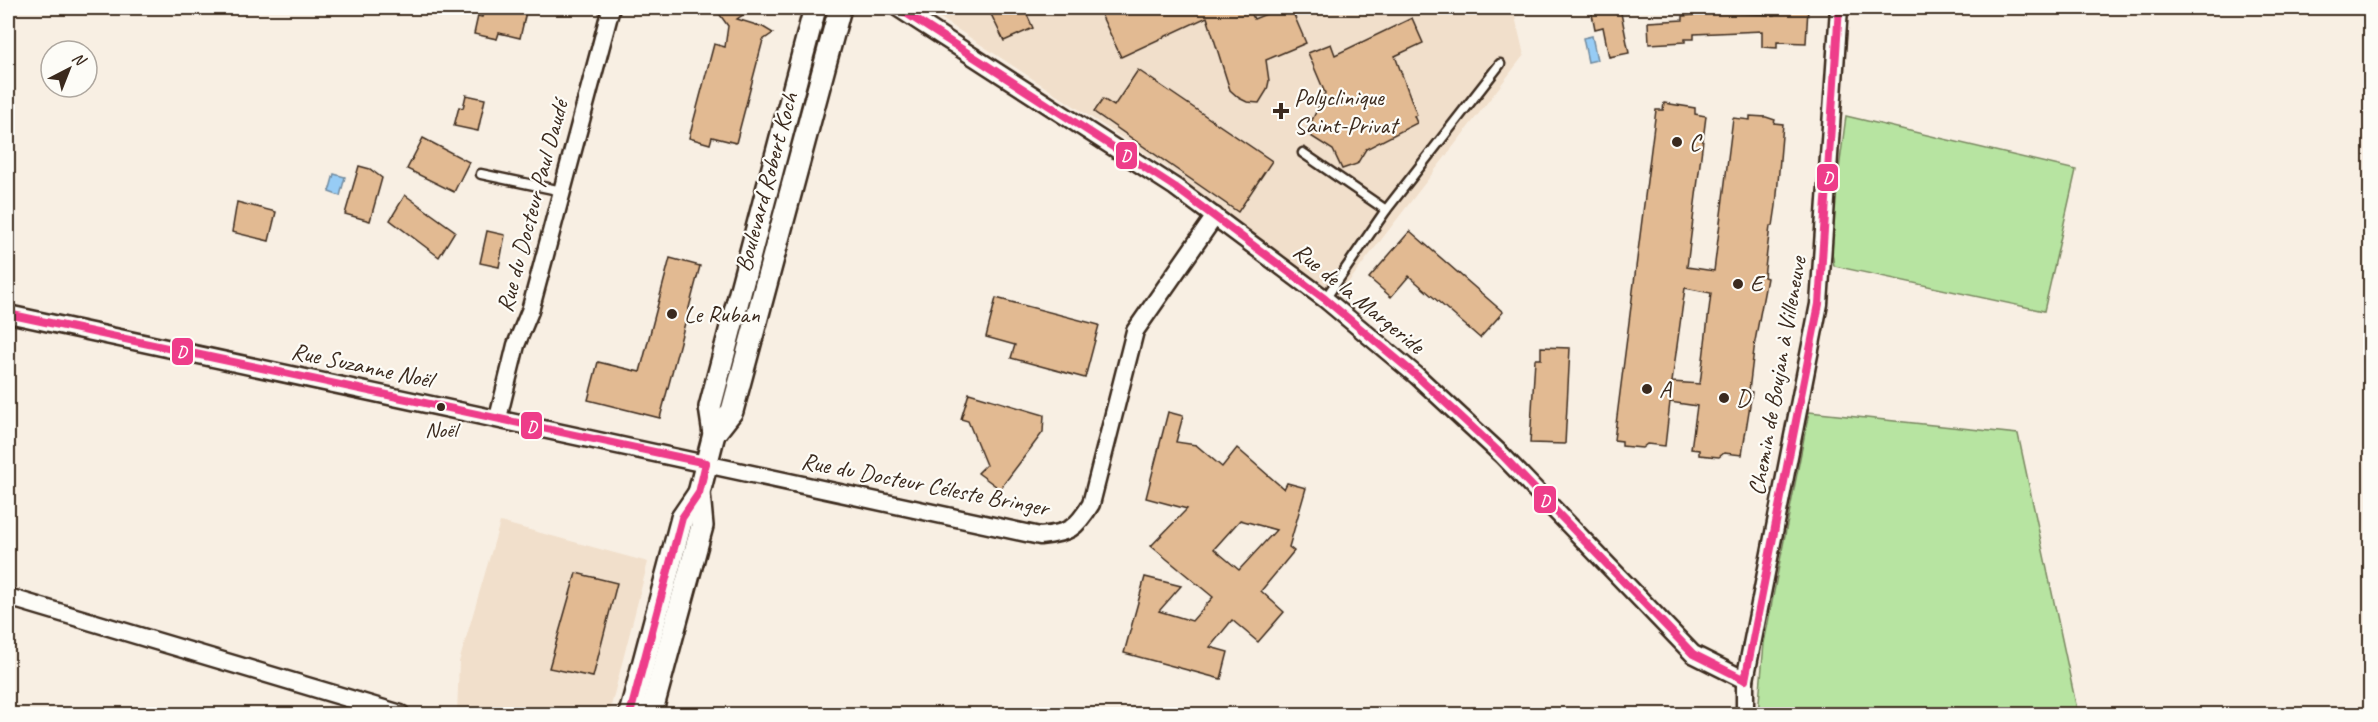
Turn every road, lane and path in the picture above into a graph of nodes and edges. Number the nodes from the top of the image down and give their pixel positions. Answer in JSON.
{"nodes":[{"id":1,"x":610,"y":8,"type":"edge"},
{"id":2,"x":815,"y":8,"type":"edge"},
{"id":3,"x":829,"y":8,"type":"edge"},
{"id":4,"x":841,"y":8,"type":"edge"},
{"id":5,"x":898,"y":8,"type":"edge"},
{"id":6,"x":1839,"y":8,"type":"edge"},
{"id":7,"x":1500,"y":64,"type":"dead end"},
{"id":8,"x":1303,"y":153,"type":"dead end"},
{"id":9,"x":481,"y":174,"type":"dead end"},
{"id":10,"x":562,"y":191,"type":"junction"},
{"id":11,"x":1386,"y":210,"type":"junction"},
{"id":12,"x":1215,"y":216,"type":"junction"},
{"id":13,"x":1325,"y":298,"type":"junction"},
{"id":14,"x":8,"y":314,"type":"edge"},
{"id":15,"x":498,"y":418,"type":"junction"},
{"id":16,"x":714,"y":434,"type":"junction"},
{"id":17,"x":706,"y":463,"type":"junction"},
{"id":18,"x":699,"y":493,"type":"junction"},
{"id":19,"x":8,"y":597,"type":"edge"},
{"id":20,"x":1745,"y":680,"type":"junction"},
{"id":21,"x":401,"y":714,"type":"edge"},
{"id":22,"x":630,"y":714,"type":"edge"},
{"id":23,"x":651,"y":714,"type":"edge"},
{"id":24,"x":1745,"y":714,"type":"edge"}],
"edges":[{"from":1,"to":10,"type":"street","name":"Rue du Docteur Paul Daudé"},
{"from":2,"to":16,"type":"street","name":"Boulevard Robert Koch"},
{"from":3,"to":4,"type":"street"},
{"from":4,"to":16,"type":"street","name":"Boulevard Robert Koch"},
{"from":5,"to":12,"type":"street","name":"Rue de la Margeride"},
{"from":6,"to":20,"type":"street","name":"Chemin de Boujan à Villeneuve"},
{"from":7,"to":11,"type":"lane"},
{"from":8,"to":11,"type":"lane"},
{"from":9,"to":10,"type":"lane"},
{"from":10,"to":15,"type":"street","name":"Rue du Docteur Paul Daudé"},
{"from":11,"to":13,"type":"lane"},
{"from":12,"to":13,"type":"street","name":"Rue de la Margeride"},
{"from":12,"to":17,"type":"street","name":"Rue du Docteur Céleste Bringer"},
{"from":13,"to":20,"type":"street","name":"Rue de la Margeride"},
{"from":14,"to":15,"type":"street","name":"Rue Suzanne Noël"},
{"from":15,"to":17,"type":"street","name":"Rue Suzanne Noël"},
{"from":16,"to":17,"type":"street","name":"Boulevard Robert Koch"},
{"from":17,"to":18,"type":"street","name":"Boulevard Robert Koch"},
{"from":18,"to":22,"type":"street","name":"Boulevard Robert Koch"},
{"from":18,"to":23,"type":"street","name":"Boulevard Robert Koch"},
{"from":19,"to":21,"type":"street"},
{"from":20,"to":24,"type":"street","name":"Chemin de Boujan à Villeneuve"}]}
